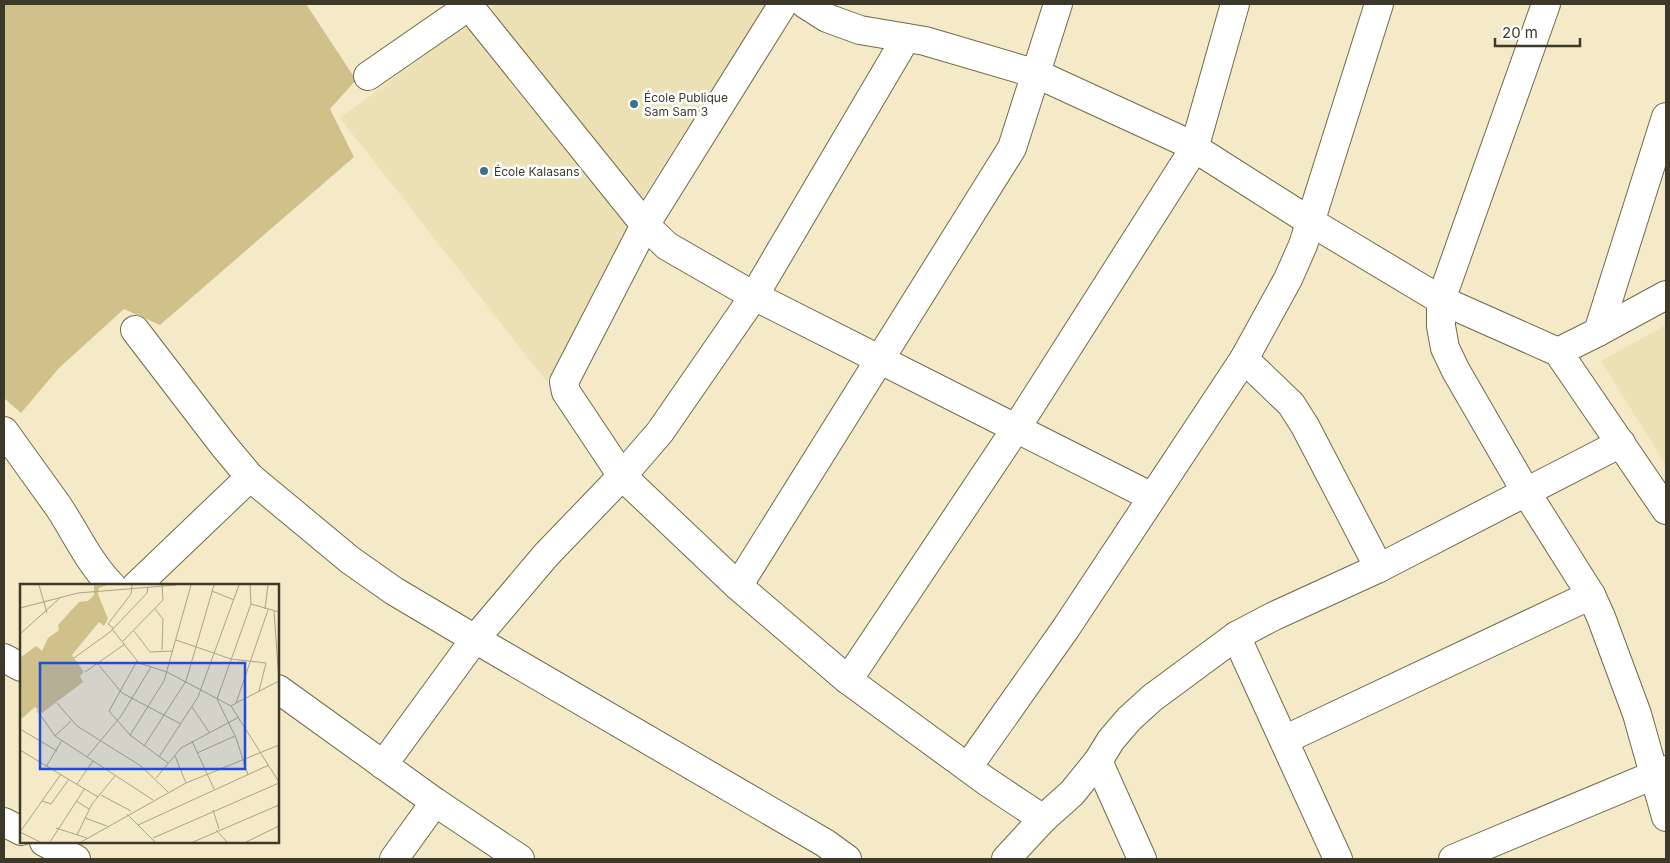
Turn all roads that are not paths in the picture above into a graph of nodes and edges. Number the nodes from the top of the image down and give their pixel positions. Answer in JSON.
{"nodes":[{"id":1,"x":783,"y":4,"type":"edge"},
{"id":2,"x":806,"y":4,"type":"edge"},
{"id":3,"x":1058,"y":4,"type":"edge"},
{"id":4,"x":1236,"y":4,"type":"edge"},
{"id":5,"x":1379,"y":4,"type":"edge"},
{"id":6,"x":1546,"y":4,"type":"edge"},
{"id":7,"x":470,"y":5,"type":"edge"},
{"id":8,"x":906,"y":38,"type":"junction"},
{"id":9,"x":1037,"y":74,"type":"junction"},
{"id":10,"x":368,"y":76,"type":"dead end"},
{"id":11,"x":1666,"y":117,"type":"edge"},
{"id":12,"x":1194,"y":149,"type":"junction"},
{"id":13,"x":1311,"y":222,"type":"junction"},
{"id":14,"x":645,"y":225,"type":"junction"},
{"id":15,"x":1666,"y":295,"type":"edge"},
{"id":16,"x":754,"y":296,"type":"junction"},
{"id":17,"x":1440,"y":300,"type":"junction"},
{"id":18,"x":136,"y":330,"type":"dead end"},
{"id":19,"x":1598,"y":332,"type":"junction"},
{"id":20,"x":1558,"y":352,"type":"junction"},
{"id":21,"x":880,"y":359,"type":"junction"},
{"id":22,"x":1244,"y":359,"type":"junction"},
{"id":23,"x":1017,"y":428,"type":"junction"},
{"id":24,"x":4,"y":432,"type":"edge"},
{"id":25,"x":1621,"y":443,"type":"junction"},
{"id":26,"x":622,"y":476,"type":"junction"},
{"id":27,"x":250,"y":478,"type":"junction"},
{"id":28,"x":1526,"y":492,"type":"junction"},
{"id":29,"x":1152,"y":497,"type":"junction"},
{"id":30,"x":1666,"y":510,"type":"edge"},
{"id":31,"x":1379,"y":568,"type":"junction"},
{"id":32,"x":110,"y":584,"type":"edge"},
{"id":33,"x":138,"y":584,"type":"edge"},
{"id":34,"x":738,"y":586,"type":"junction"},
{"id":35,"x":1591,"y":595,"type":"junction"},
{"id":36,"x":1236,"y":636,"type":"junction"},
{"id":37,"x":475,"y":639,"type":"junction"},
{"id":38,"x":4,"y":658,"type":"edge"},
{"id":39,"x":20,"y":666,"type":"edge"},
{"id":40,"x":848,"y":680,"type":"junction"},
{"id":41,"x":279,"y":690,"type":"edge"},
{"id":42,"x":1284,"y":740,"type":"junction"},
{"id":43,"x":1098,"y":761,"type":"junction"},
{"id":44,"x":383,"y":765,"type":"junction"},
{"id":45,"x":968,"y":767,"type":"junction"},
{"id":46,"x":1660,"y":772,"type":"edge"},
{"id":47,"x":435,"y":802,"type":"junction"},
{"id":48,"x":1666,"y":817,"type":"edge"},
{"id":49,"x":1043,"y":819,"type":"junction"},
{"id":50,"x":4,"y":822,"type":"edge"},
{"id":51,"x":20,"y":830,"type":"edge"},
{"id":52,"x":394,"y":859,"type":"edge"},
{"id":53,"x":520,"y":859,"type":"edge"},
{"id":54,"x":847,"y":859,"type":"edge"},
{"id":55,"x":1006,"y":859,"type":"edge"},
{"id":56,"x":1142,"y":859,"type":"edge"},
{"id":57,"x":1338,"y":859,"type":"edge"},
{"id":58,"x":1453,"y":859,"type":"edge"}],
"edges":[{"from":1,"to":14,"type":"street"},
{"from":2,"to":8,"type":"street"},
{"from":3,"to":9,"type":"street"},
{"from":4,"to":12,"type":"street"},
{"from":5,"to":13,"type":"street"},
{"from":6,"to":17,"type":"street"},
{"from":7,"to":10,"type":"street"},
{"from":7,"to":14,"type":"street"},
{"from":8,"to":9,"type":"street"},
{"from":8,"to":16,"type":"street"},
{"from":9,"to":12,"type":"street"},
{"from":9,"to":21,"type":"street"},
{"from":11,"to":19,"type":"street"},
{"from":12,"to":13,"type":"street"},
{"from":12,"to":23,"type":"street"},
{"from":13,"to":17,"type":"street"},
{"from":13,"to":22,"type":"street"},
{"from":14,"to":16,"type":"street"},
{"from":14,"to":26,"type":"street"},
{"from":15,"to":19,"type":"street"},
{"from":16,"to":21,"type":"street"},
{"from":16,"to":26,"type":"street"},
{"from":17,"to":20,"type":"street"},
{"from":17,"to":28,"type":"street"},
{"from":18,"to":27,"type":"street"},
{"from":19,"to":20,"type":"street"},
{"from":20,"to":25,"type":"street"},
{"from":21,"to":23,"type":"street"},
{"from":21,"to":34,"type":"street"},
{"from":22,"to":29,"type":"street"},
{"from":22,"to":31,"type":"street"},
{"from":23,"to":29,"type":"street"},
{"from":23,"to":40,"type":"street"},
{"from":24,"to":32,"type":"street"},
{"from":25,"to":28,"type":"street"},
{"from":25,"to":30,"type":"street"},
{"from":26,"to":34,"type":"street"},
{"from":26,"to":37,"type":"street"},
{"from":27,"to":33,"type":"street"},
{"from":27,"to":37,"type":"street"},
{"from":28,"to":31,"type":"street"},
{"from":28,"to":35,"type":"street"},
{"from":29,"to":45,"type":"street"},
{"from":31,"to":36,"type":"street"},
{"from":34,"to":40,"type":"street"},
{"from":35,"to":42,"type":"street"},
{"from":35,"to":46,"type":"street"},
{"from":36,"to":42,"type":"street"},
{"from":36,"to":43,"type":"street"},
{"from":37,"to":44,"type":"street"},
{"from":37,"to":54,"type":"street"},
{"from":38,"to":39,"type":"street"},
{"from":40,"to":45,"type":"street"},
{"from":41,"to":44,"type":"street"},
{"from":42,"to":57,"type":"street"},
{"from":43,"to":49,"type":"street"},
{"from":43,"to":56,"type":"street"},
{"from":44,"to":47,"type":"street"},
{"from":45,"to":49,"type":"street"},
{"from":46,"to":48,"type":"street"},
{"from":46,"to":58,"type":"street"},
{"from":47,"to":52,"type":"street"},
{"from":47,"to":53,"type":"street"},
{"from":49,"to":55,"type":"street"},
{"from":50,"to":51,"type":"street"}]}
